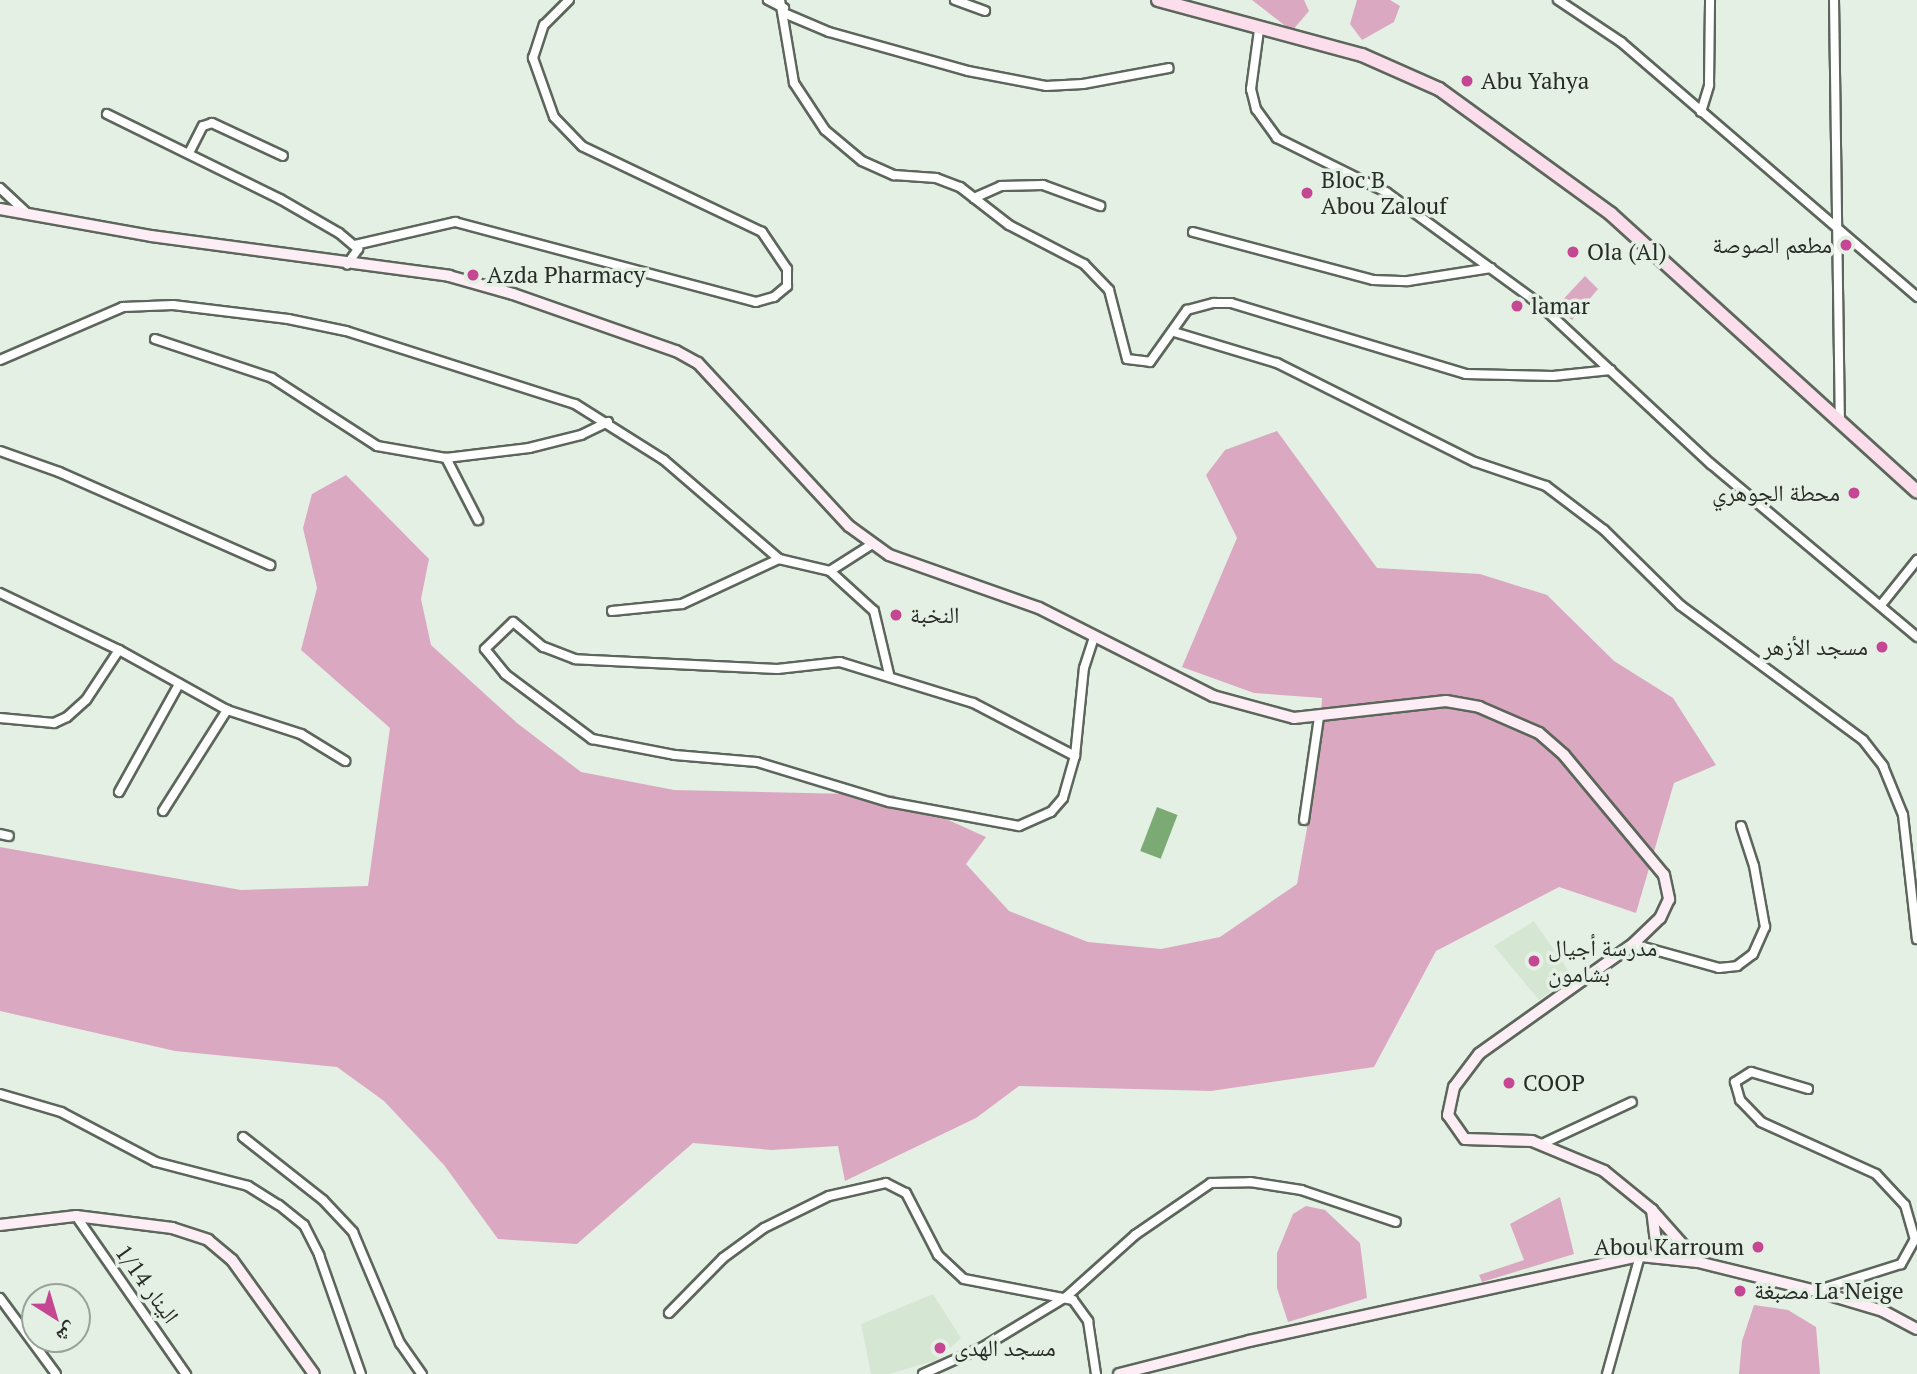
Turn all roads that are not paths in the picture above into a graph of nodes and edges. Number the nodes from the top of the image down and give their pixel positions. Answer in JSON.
{"nodes":[{"id":1,"x":569,"y":0,"type":"edge"},
{"id":2,"x":768,"y":0,"type":"edge"},
{"id":3,"x":955,"y":0,"type":"edge"},
{"id":4,"x":1158,"y":0,"type":"edge"},
{"id":5,"x":1558,"y":0,"type":"edge"},
{"id":6,"x":1710,"y":0,"type":"edge"},
{"id":7,"x":1834,"y":0,"type":"edge"},
{"id":8,"x":783,"y":7,"type":"edge"},
{"id":9,"x":1198,"y":7,"type":"edge"},
{"id":10,"x":985,"y":11,"type":"dead end"},
{"id":11,"x":1259,"y":30,"type":"junction"},
{"id":12,"x":1169,"y":68,"type":"dead end"},
{"id":13,"x":1701,"y":112,"type":"junction"},
{"id":14,"x":107,"y":114,"type":"dead end"},
{"id":15,"x":189,"y":153,"type":"junction"},
{"id":16,"x":283,"y":156,"type":"dead end"},
{"id":17,"x":0,"y":188,"type":"edge"},
{"id":18,"x":974,"y":198,"type":"junction"},
{"id":19,"x":1100,"y":206,"type":"dead end"},
{"id":20,"x":0,"y":209,"type":"edge"},
{"id":21,"x":27,"y":213,"type":"junction"},
{"id":22,"x":1840,"y":231,"type":"junction"},
{"id":23,"x":1193,"y":232,"type":"dead end"},
{"id":24,"x":355,"y":245,"type":"junction"},
{"id":25,"x":347,"y":265,"type":"junction"},
{"id":26,"x":1491,"y":268,"type":"junction"},
{"id":27,"x":1917,"y":297,"type":"edge"},
{"id":28,"x":1174,"y":332,"type":"junction"},
{"id":29,"x":155,"y":339,"type":"dead end"},
{"id":30,"x":0,"y":360,"type":"edge"},
{"id":31,"x":1611,"y":370,"type":"junction"},
{"id":32,"x":608,"y":422,"type":"junction"},
{"id":33,"x":1840,"y":425,"type":"junction"},
{"id":34,"x":0,"y":452,"type":"edge"},
{"id":35,"x":446,"y":458,"type":"junction"},
{"id":36,"x":1917,"y":491,"type":"edge"},
{"id":37,"x":478,"y":520,"type":"dead end"},
{"id":38,"x":871,"y":545,"type":"junction"},
{"id":39,"x":779,"y":559,"type":"junction"},
{"id":40,"x":1917,"y":561,"type":"edge"},
{"id":41,"x":270,"y":565,"type":"dead end"},
{"id":42,"x":830,"y":570,"type":"junction"},
{"id":43,"x":0,"y":593,"type":"edge"},
{"id":44,"x":1881,"y":605,"type":"junction"},
{"id":45,"x":612,"y":611,"type":"dead end"},
{"id":46,"x":1917,"y":622,"type":"edge"},
{"id":47,"x":1913,"y":634,"type":"edge"},
{"id":48,"x":1094,"y":637,"type":"junction"},
{"id":49,"x":119,"y":650,"type":"junction"},
{"id":50,"x":889,"y":674,"type":"junction"},
{"id":51,"x":179,"y":684,"type":"junction"},
{"id":52,"x":227,"y":710,"type":"junction"},
{"id":53,"x":1319,"y":717,"type":"junction"},
{"id":54,"x":0,"y":718,"type":"edge"},
{"id":55,"x":1075,"y":756,"type":"junction"},
{"id":56,"x":345,"y":761,"type":"dead end"},
{"id":57,"x":119,"y":792,"type":"dead end"},
{"id":58,"x":163,"y":811,"type":"dead end"},
{"id":59,"x":1304,"y":820,"type":"dead end"},
{"id":60,"x":1741,"y":826,"type":"dead end"},
{"id":61,"x":1917,"y":939,"type":"edge"},
{"id":62,"x":1633,"y":944,"type":"junction"},
{"id":63,"x":1808,"y":1089,"type":"dead end"},
{"id":64,"x":0,"y":1094,"type":"edge"},
{"id":65,"x":1632,"y":1102,"type":"dead end"},
{"id":66,"x":243,"y":1137,"type":"dead end"},
{"id":67,"x":1542,"y":1144,"type":"junction"},
{"id":68,"x":1653,"y":1210,"type":"junction"},
{"id":69,"x":76,"y":1216,"type":"junction"},
{"id":70,"x":1396,"y":1222,"type":"dead end"},
{"id":71,"x":0,"y":1225,"type":"edge"},
{"id":72,"x":1640,"y":1256,"type":"junction"},
{"id":73,"x":1658,"y":1258,"type":"junction"},
{"id":74,"x":1698,"y":1262,"type":"junction"},
{"id":75,"x":1816,"y":1291,"type":"junction"},
{"id":76,"x":1066,"y":1297,"type":"junction"},
{"id":77,"x":0,"y":1298,"type":"edge"},
{"id":78,"x":669,"y":1313,"type":"dead end"},
{"id":79,"x":1917,"y":1329,"type":"edge"},
{"id":80,"x":55,"y":1374,"type":"edge"},
{"id":81,"x":186,"y":1374,"type":"edge"},
{"id":82,"x":314,"y":1374,"type":"edge"},
{"id":83,"x":361,"y":1374,"type":"edge"},
{"id":84,"x":422,"y":1374,"type":"edge"},
{"id":85,"x":923,"y":1374,"type":"edge"},
{"id":86,"x":1096,"y":1374,"type":"edge"},
{"id":87,"x":1119,"y":1374,"type":"edge"},
{"id":88,"x":1607,"y":1374,"type":"edge"}],
"edges":[{"from":1,"to":24,"type":"street"},
{"from":2,"to":8,"type":"street"},
{"from":3,"to":10,"type":"street"},
{"from":4,"to":9,"type":"main road"},
{"from":5,"to":13,"type":"street"},
{"from":6,"to":13,"type":"street"},
{"from":7,"to":22,"type":"street"},
{"from":8,"to":12,"type":"street"},
{"from":8,"to":18,"type":"street"},
{"from":9,"to":11,"type":"main road"},
{"from":11,"to":26,"type":"street"},
{"from":11,"to":33,"type":"main road"},
{"from":13,"to":22,"type":"street"},
{"from":14,"to":15,"type":"street"},
{"from":15,"to":16,"type":"street"},
{"from":15,"to":24,"type":"street"},
{"from":17,"to":21,"type":"street"},
{"from":18,"to":19,"type":"street"},
{"from":18,"to":28,"type":"street"},
{"from":20,"to":21,"type":"street"},
{"from":21,"to":25,"type":"street"},
{"from":22,"to":27,"type":"street"},
{"from":22,"to":33,"type":"street"},
{"from":23,"to":26,"type":"street"},
{"from":24,"to":25,"type":"street"},
{"from":25,"to":38,"type":"street"},
{"from":26,"to":31,"type":"street"},
{"from":28,"to":31,"type":"street"},
{"from":28,"to":61,"type":"street"},
{"from":29,"to":35,"type":"street"},
{"from":30,"to":32,"type":"street"},
{"from":31,"to":44,"type":"street"},
{"from":32,"to":35,"type":"street"},
{"from":32,"to":39,"type":"street"},
{"from":33,"to":36,"type":"main road"},
{"from":34,"to":41,"type":"street"},
{"from":35,"to":37,"type":"street"},
{"from":38,"to":42,"type":"street"},
{"from":38,"to":48,"type":"street"},
{"from":39,"to":42,"type":"street"},
{"from":39,"to":45,"type":"street"},
{"from":40,"to":44,"type":"street"},
{"from":42,"to":50,"type":"street"},
{"from":43,"to":49,"type":"street"},
{"from":44,"to":47,"type":"street"},
{"from":46,"to":47,"type":"street"},
{"from":48,"to":53,"type":"street"},
{"from":48,"to":55,"type":"street"},
{"from":49,"to":51,"type":"street"},
{"from":49,"to":54,"type":"street"},
{"from":50,"to":55,"type":"street"},
{"from":50,"to":55,"type":"street"},
{"from":51,"to":52,"type":"street"},
{"from":51,"to":57,"type":"street"},
{"from":52,"to":56,"type":"street"},
{"from":52,"to":58,"type":"street"},
{"from":53,"to":59,"type":"street"},
{"from":53,"to":62,"type":"street"},
{"from":60,"to":62,"type":"street"},
{"from":62,"to":67,"type":"street"},
{"from":63,"to":75,"type":"street"},
{"from":64,"to":83,"type":"street"},
{"from":65,"to":67,"type":"street"},
{"from":66,"to":84,"type":"street"},
{"from":67,"to":68,"type":"street"},
{"from":68,"to":73,"type":"street"},
{"from":68,"to":74,"type":"street"},
{"from":69,"to":71,"type":"street"},
{"from":69,"to":81,"type":"street","name":"الينار 1/14"},
{"from":69,"to":82,"type":"street"},
{"from":70,"to":76,"type":"street"},
{"from":72,"to":73,"type":"street"},
{"from":72,"to":87,"type":"street"},
{"from":72,"to":88,"type":"street"},
{"from":73,"to":74,"type":"street"},
{"from":74,"to":75,"type":"street"},
{"from":75,"to":79,"type":"street"},
{"from":76,"to":78,"type":"street"},
{"from":76,"to":85,"type":"street"},
{"from":76,"to":86,"type":"street"},
{"from":77,"to":80,"type":"street"}]}
